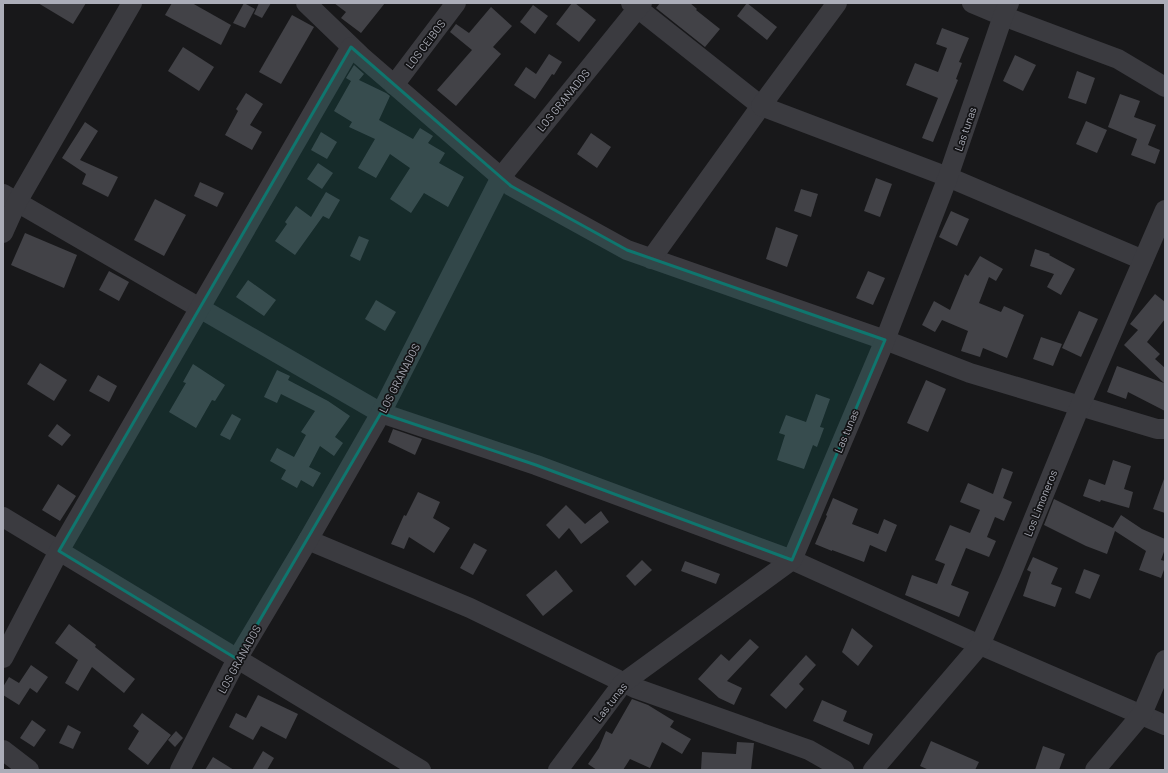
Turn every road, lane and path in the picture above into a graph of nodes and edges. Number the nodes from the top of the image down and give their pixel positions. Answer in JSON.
{"nodes":[{"id":1,"x":132,"y":3,"type":"edge"},
{"id":2,"x":306,"y":3,"type":"edge"},
{"id":3,"x":456,"y":3,"type":"edge"},
{"id":4,"x":837,"y":3,"type":"edge"},
{"id":5,"x":972,"y":3,"type":"edge"},
{"id":6,"x":637,"y":5,"type":"edge"},
{"id":7,"x":1006,"y":10,"type":"edge"},
{"id":8,"x":351,"y":47,"type":"junction"},
{"id":9,"x":394,"y":85,"type":"junction"},
{"id":10,"x":1165,"y":87,"type":"edge"},
{"id":11,"x":761,"y":106,"type":"junction"},
{"id":12,"x":948,"y":177,"type":"junction"},
{"id":13,"x":501,"y":178,"type":"junction"},
{"id":14,"x":10,"y":198,"type":"edge"},
{"id":15,"x":1165,"y":210,"type":"edge"},
{"id":16,"x":3,"y":233,"type":"edge"},
{"id":17,"x":651,"y":258,"type":"junction"},
{"id":18,"x":1143,"y":260,"type":"junction"},
{"id":19,"x":200,"y":308,"type":"junction"},
{"id":20,"x":885,"y":340,"type":"junction"},
{"id":21,"x":1080,"y":406,"type":"junction"},
{"id":22,"x":381,"y":413,"type":"junction"},
{"id":23,"x":1165,"y":429,"type":"edge"},
{"id":24,"x":3,"y":517,"type":"edge"},
{"id":25,"x":308,"y":540,"type":"junction"},
{"id":26,"x":59,"y":551,"type":"junction"},
{"id":27,"x":792,"y":560,"type":"junction"},
{"id":28,"x":980,"y":645,"type":"junction"},
{"id":29,"x":3,"y":658,"type":"edge"},
{"id":30,"x":237,"y":659,"type":"junction"},
{"id":31,"x":1165,"y":660,"type":"edge"},
{"id":32,"x":623,"y":683,"type":"junction"},
{"id":33,"x":1142,"y":714,"type":"junction"},
{"id":34,"x":1165,"y":725,"type":"edge"},
{"id":35,"x":3,"y":750,"type":"edge"},
{"id":36,"x":29,"y":770,"type":"edge"},
{"id":37,"x":180,"y":770,"type":"edge"},
{"id":38,"x":421,"y":770,"type":"edge"},
{"id":39,"x":558,"y":770,"type":"edge"},
{"id":40,"x":844,"y":770,"type":"edge"},
{"id":41,"x":873,"y":770,"type":"edge"},
{"id":42,"x":1096,"y":770,"type":"edge"}],
"edges":[{"from":1,"to":14,"type":"street"},
{"from":2,"to":8,"type":"street"},
{"from":3,"to":9,"type":"street","name":"LOS CEIBOS"},
{"from":4,"to":11,"type":"street"},
{"from":5,"to":7,"type":"street"},
{"from":6,"to":11,"type":"street"},
{"from":6,"to":13,"type":"street","name":"LOS GRANADOS"},
{"from":7,"to":10,"type":"street"},
{"from":7,"to":12,"type":"street","name":"Las tunas"},
{"from":8,"to":9,"type":"street"},
{"from":8,"to":19,"type":"street"},
{"from":9,"to":13,"type":"street"},
{"from":11,"to":12,"type":"street"},
{"from":11,"to":17,"type":"street"},
{"from":12,"to":18,"type":"street"},
{"from":12,"to":20,"type":"street","name":"Las tunas"},
{"from":13,"to":17,"type":"street"},
{"from":13,"to":22,"type":"street","name":"LOS GRANADOS"},
{"from":14,"to":16,"type":"street"},
{"from":14,"to":19,"type":"street"},
{"from":15,"to":18,"type":"street","name":"Los Limoneros"},
{"from":17,"to":20,"type":"street"},
{"from":18,"to":21,"type":"street","name":"Los Limoneros"},
{"from":19,"to":22,"type":"street"},
{"from":19,"to":26,"type":"street"},
{"from":20,"to":21,"type":"street"},
{"from":20,"to":27,"type":"street","name":"Las tunas"},
{"from":21,"to":23,"type":"street"},
{"from":21,"to":28,"type":"street","name":"Los Limoneros"},
{"from":22,"to":25,"type":"street","name":"LOS GRANADOS"},
{"from":22,"to":27,"type":"street"},
{"from":24,"to":26,"type":"street"},
{"from":25,"to":30,"type":"street","name":"LOS GRANADOS"},
{"from":25,"to":32,"type":"street"},
{"from":26,"to":29,"type":"street"},
{"from":26,"to":30,"type":"street"},
{"from":27,"to":28,"type":"street"},
{"from":27,"to":32,"type":"street","name":"Las tunas"},
{"from":28,"to":33,"type":"street"},
{"from":28,"to":41,"type":"street","name":"Los Limoneros"},
{"from":30,"to":37,"type":"street","name":"LOS GRANADOS"},
{"from":30,"to":38,"type":"street"},
{"from":31,"to":33,"type":"street"},
{"from":32,"to":39,"type":"street","name":"Las tunas"},
{"from":32,"to":40,"type":"street"},
{"from":33,"to":34,"type":"street"},
{"from":33,"to":42,"type":"street"},
{"from":35,"to":36,"type":"street"}]}
